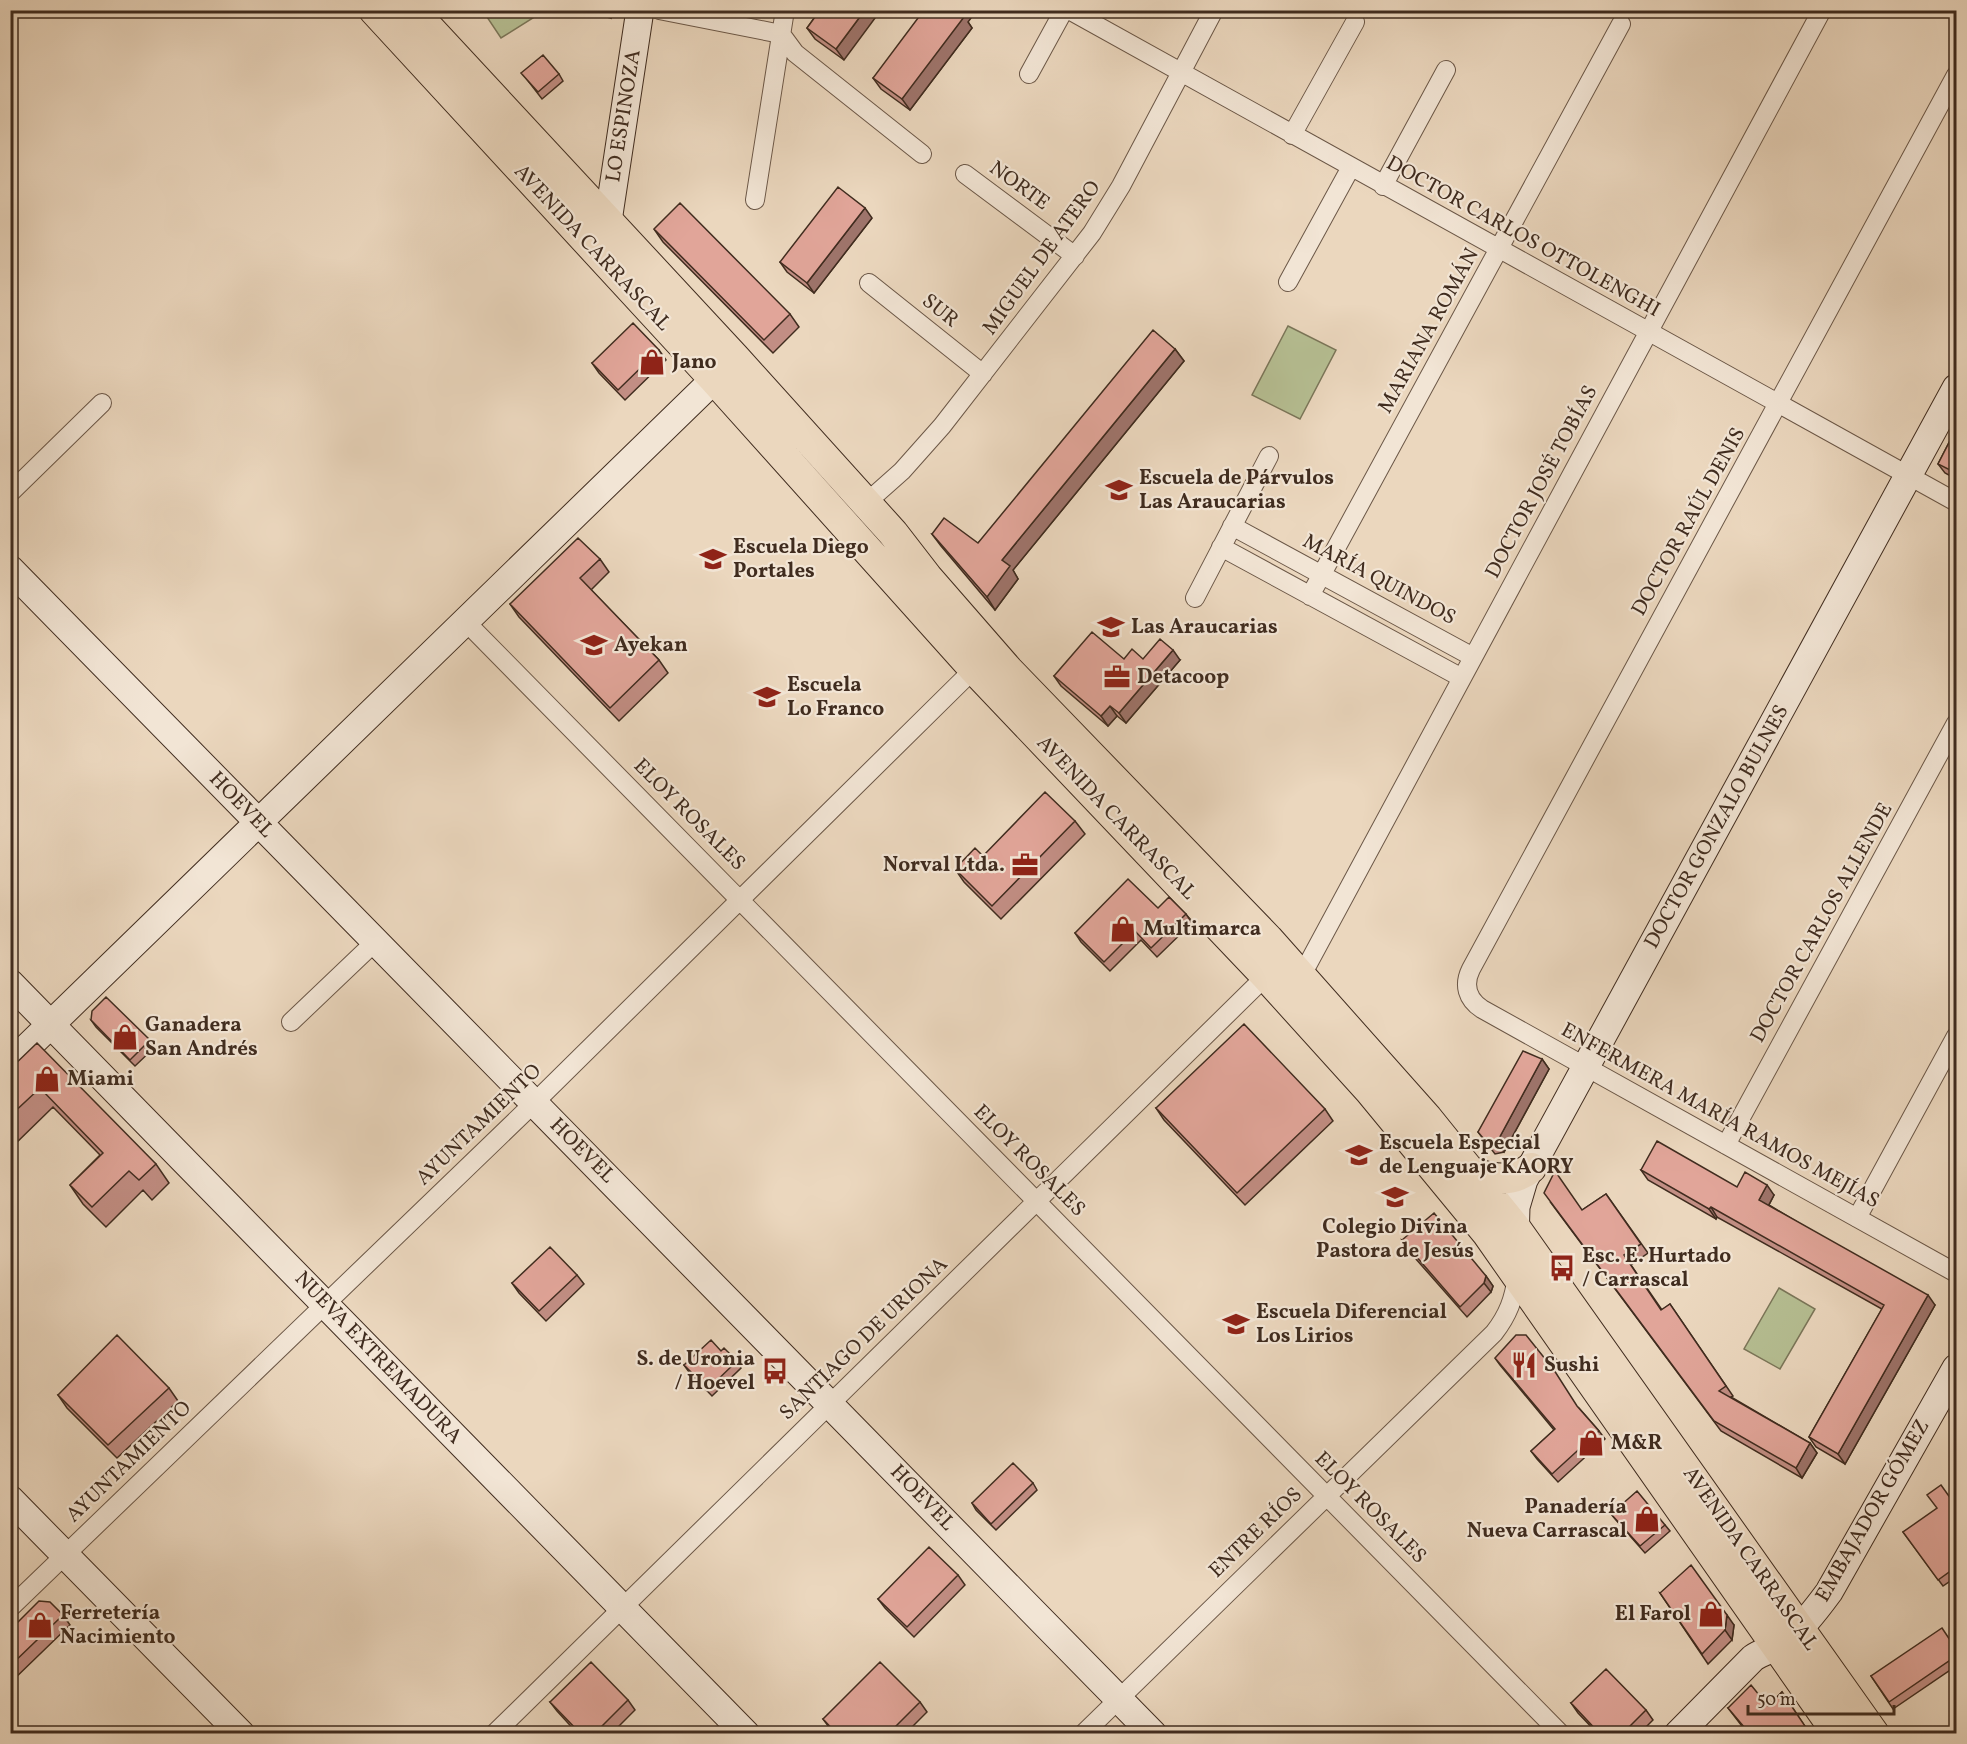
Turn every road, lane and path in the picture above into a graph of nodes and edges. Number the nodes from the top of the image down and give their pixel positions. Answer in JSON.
{"nodes":[{"id":1,"x":374,"y":10,"type":"edge"},
{"id":2,"x":412,"y":10,"type":"edge"},
{"id":3,"x":640,"y":10,"type":"edge"},
{"id":4,"x":659,"y":10,"type":"edge"},
{"id":5,"x":785,"y":10,"type":"edge"},
{"id":6,"x":1214,"y":10,"type":"edge"},
{"id":7,"x":1822,"y":10,"type":"edge"},
{"id":8,"x":1075,"y":12,"type":"edge"},
{"id":9,"x":1354,"y":22,"type":"dead end"},
{"id":10,"x":1621,"y":24,"type":"dead end"},
{"id":11,"x":781,"y":34,"type":"junction"},
{"id":12,"x":1446,"y":70,"type":"dead end"},
{"id":13,"x":1029,"y":74,"type":"dead end"},
{"id":14,"x":1181,"y":74,"type":"junction"},
{"id":15,"x":1956,"y":75,"type":"edge"},
{"id":16,"x":1292,"y":135,"type":"junction"},
{"id":17,"x":922,"y":154,"type":"dead end"},
{"id":18,"x":1351,"y":167,"type":"junction"},
{"id":19,"x":965,"y":174,"type":"dead end"},
{"id":20,"x":1383,"y":186,"type":"junction"},
{"id":21,"x":755,"y":200,"type":"dead end"},
{"id":22,"x":608,"y":221,"type":"junction"},
{"id":23,"x":1499,"y":249,"type":"junction"},
{"id":24,"x":1075,"y":256,"type":"junction"},
{"id":25,"x":1288,"y":282,"type":"dead end"},
{"id":26,"x":869,"y":283,"type":"dead end"},
{"id":27,"x":1648,"y":332,"type":"junction"},
{"id":28,"x":735,"y":358,"type":"junction"},
{"id":29,"x":983,"y":374,"type":"junction"},
{"id":30,"x":714,"y":379,"type":"junction"},
{"id":31,"x":1956,"y":388,"type":"edge"},
{"id":32,"x":102,"y":403,"type":"dead end"},
{"id":33,"x":1779,"y":404,"type":"junction"},
{"id":34,"x":1269,"y":456,"type":"dead end"},
{"id":35,"x":1908,"y":476,"type":"junction"},
{"id":36,"x":10,"y":492,"type":"edge"},
{"id":37,"x":1956,"y":502,"type":"edge"},
{"id":38,"x":866,"y":503,"type":"junction"},
{"id":39,"x":1232,"y":526,"type":"junction"},
{"id":40,"x":1221,"y":547,"type":"junction"},
{"id":41,"x":10,"y":569,"type":"edge"},
{"id":42,"x":1322,"y":574,"type":"junction"},
{"id":43,"x":1310,"y":596,"type":"junction"},
{"id":44,"x":1195,"y":598,"type":"dead end"},
{"id":45,"x":465,"y":621,"type":"junction"},
{"id":46,"x":1473,"y":657,"type":"junction"},
{"id":47,"x":974,"y":669,"type":"junction"},
{"id":48,"x":1462,"y":678,"type":"junction"},
{"id":49,"x":1956,"y":723,"type":"edge"},
{"id":50,"x":259,"y":822,"type":"junction"},
{"id":51,"x":740,"y":900,"type":"junction"},
{"id":52,"x":376,"y":941,"type":"junction"},
{"id":53,"x":1302,"y":975,"type":"junction"},
{"id":54,"x":1266,"y":976,"type":"junction"},
{"id":55,"x":10,"y":983,"type":"edge"},
{"id":56,"x":1468,"y":993,"type":"joint"},
{"id":57,"x":291,"y":1022,"type":"dead end"},
{"id":58,"x":51,"y":1025,"type":"junction"},
{"id":59,"x":1956,"y":1036,"type":"edge"},
{"id":60,"x":10,"y":1064,"type":"edge"},
{"id":61,"x":1586,"y":1067,"type":"junction"},
{"id":62,"x":534,"y":1103,"type":"junction"},
{"id":63,"x":1726,"y":1145,"type":"junction"},
{"id":64,"x":1531,"y":1168,"type":"junction"},
{"id":65,"x":1470,"y":1171,"type":"junction"},
{"id":66,"x":1037,"y":1201,"type":"junction"},
{"id":67,"x":1857,"y":1218,"type":"junction"},
{"id":68,"x":1514,"y":1226,"type":"junction"},
{"id":69,"x":1956,"y":1273,"type":"edge"},
{"id":70,"x":1517,"y":1276,"type":"junction"},
{"id":71,"x":325,"y":1304,"type":"junction"},
{"id":72,"x":1956,"y":1368,"type":"edge"},
{"id":73,"x":830,"y":1404,"type":"junction"},
{"id":74,"x":1326,"y":1495,"type":"junction"},
{"id":75,"x":10,"y":1499,"type":"edge"},
{"id":76,"x":65,"y":1555,"type":"junction"},
{"id":77,"x":622,"y":1607,"type":"junction"},
{"id":78,"x":10,"y":1608,"type":"edge"},
{"id":79,"x":1789,"y":1637,"type":"junction"},
{"id":80,"x":1119,"y":1698,"type":"junction"},
{"id":81,"x":241,"y":1734,"type":"edge"},
{"id":82,"x":494,"y":1734,"type":"edge"},
{"id":83,"x":746,"y":1734,"type":"edge"},
{"id":84,"x":1083,"y":1734,"type":"edge"},
{"id":85,"x":1154,"y":1734,"type":"edge"},
{"id":86,"x":1561,"y":1734,"type":"edge"},
{"id":87,"x":1678,"y":1734,"type":"edge"},
{"id":88,"x":1838,"y":1734,"type":"edge"},
{"id":89,"x":1874,"y":1734,"type":"edge"}],
"edges":[{"from":1,"to":30,"type":"main road","name":"AVENIDA CARRASCAL"},
{"from":2,"to":22,"type":"main road","name":"AVENIDA CARRASCAL"},
{"from":3,"to":22,"type":"street","name":"LO ESPINOZA"},
{"from":4,"to":11,"type":"street"},
{"from":5,"to":11,"type":"street"},
{"from":6,"to":14,"type":"street","name":"MIGUEL DE ATERO"},
{"from":7,"to":27,"type":"street","name":"DOCTOR JOSÉ TOBÍAS"},
{"from":8,"to":13,"type":"street"},
{"from":8,"to":14,"type":"street","name":"DOCTOR CARLOS OTTOLENGHI"},
{"from":9,"to":16,"type":"street"},
{"from":10,"to":23,"type":"street","name":"MARIANA ROMÁN"},
{"from":11,"to":17,"type":"street"},
{"from":11,"to":21,"type":"street"},
{"from":12,"to":20,"type":"street"},
{"from":14,"to":16,"type":"street","name":"DOCTOR CARLOS OTTOLENGHI"},
{"from":14,"to":24,"type":"street","name":"MIGUEL DE ATERO"},
{"from":15,"to":33,"type":"street","name":"DOCTOR RAÚL DENIS"},
{"from":16,"to":18,"type":"street","name":"DOCTOR CARLOS OTTOLENGHI"},
{"from":18,"to":20,"type":"street","name":"DOCTOR CARLOS OTTOLENGHI"},
{"from":18,"to":25,"type":"street"},
{"from":19,"to":24,"type":"street","name":"NORTE"},
{"from":20,"to":23,"type":"street","name":"DOCTOR CARLOS OTTOLENGHI"},
{"from":22,"to":28,"type":"main road","name":"AVENIDA CARRASCAL"},
{"from":23,"to":27,"type":"street","name":"DOCTOR CARLOS OTTOLENGHI"},
{"from":23,"to":42,"type":"street","name":"MARIANA ROMÁN"},
{"from":24,"to":29,"type":"street","name":"MIGUEL DE ATERO"},
{"from":26,"to":29,"type":"street","name":"SUR"},
{"from":27,"to":33,"type":"street","name":"DOCTOR CARLOS OTTOLENGHI"},
{"from":27,"to":46,"type":"street","name":"DOCTOR JOSÉ TOBÍAS"},
{"from":28,"to":30,"type":"street"},
{"from":28,"to":38,"type":"main road","name":"AVENIDA CARRASCAL"},
{"from":29,"to":38,"type":"street","name":"MIGUEL DE ATERO"},
{"from":30,"to":45,"type":"street"},
{"from":30,"to":47,"type":"main road","name":"AVENIDA CARRASCAL"},
{"from":31,"to":35,"type":"street","name":"DOCTOR GONZALO BULNES"},
{"from":32,"to":36,"type":"street"},
{"from":33,"to":35,"type":"street","name":"DOCTOR CARLOS OTTOLENGHI"},
{"from":33,"to":56,"type":"street","name":"DOCTOR RAÚL DENIS"},
{"from":34,"to":39,"type":"street"},
{"from":35,"to":37,"type":"street","name":"DOCTOR CARLOS OTTOLENGHI"},
{"from":35,"to":61,"type":"street","name":"DOCTOR GONZALO BULNES"},
{"from":38,"to":53,"type":"main road","name":"AVENIDA CARRASCAL"},
{"from":39,"to":40,"type":"street"},
{"from":39,"to":42,"type":"street","name":"MARÍA QUINDOS"},
{"from":40,"to":43,"type":"street"},
{"from":40,"to":44,"type":"street"},
{"from":41,"to":50,"type":"street","name":"HOEVEL"},
{"from":42,"to":43,"type":"street","name":"MARIANA ROMÁN"},
{"from":42,"to":46,"type":"street","name":"MARÍA QUINDOS"},
{"from":43,"to":48,"type":"street"},
{"from":45,"to":50,"type":"street"},
{"from":45,"to":51,"type":"street","name":"ELOY ROSALES"},
{"from":46,"to":48,"type":"street","name":"DOCTOR JOSÉ TOBÍAS"},
{"from":47,"to":51,"type":"street","name":"AYUNTAMIENTO"},
{"from":47,"to":54,"type":"main road","name":"AVENIDA CARRASCAL"},
{"from":48,"to":53,"type":"street","name":"DOCTOR JOSÉ TOBÍAS"},
{"from":49,"to":63,"type":"street","name":"DOCTOR CARLOS ALLENDE"},
{"from":50,"to":52,"type":"street","name":"HOEVEL"},
{"from":50,"to":58,"type":"street"},
{"from":51,"to":62,"type":"street","name":"AYUNTAMIENTO"},
{"from":51,"to":66,"type":"street","name":"ELOY ROSALES"},
{"from":52,"to":57,"type":"street"},
{"from":52,"to":62,"type":"street","name":"HOEVEL"},
{"from":53,"to":65,"type":"main road","name":"AVENIDA CARRASCAL"},
{"from":54,"to":66,"type":"street","name":"SANTIAGO DE URIONA"},
{"from":54,"to":70,"type":"main road","name":"AVENIDA CARRASCAL"},
{"from":55,"to":58,"type":"street","name":"NUEVA EXTREMADURA"},
{"from":56,"to":61,"type":"street","name":"ENFERMERA MARÍA RAMOS MEJÍAS"},
{"from":58,"to":60,"type":"street"},
{"from":58,"to":71,"type":"street","name":"NUEVA EXTREMADURA"},
{"from":59,"to":67,"type":"street"},
{"from":61,"to":63,"type":"street","name":"ENFERMERA MARÍA RAMOS MEJÍAS"},
{"from":61,"to":64,"type":"street","name":"DOCTOR GONZALO BULNES"},
{"from":62,"to":71,"type":"street","name":"AYUNTAMIENTO"},
{"from":62,"to":73,"type":"street","name":"HOEVEL"},
{"from":63,"to":67,"type":"street","name":"ENFERMERA MARÍA RAMOS MEJÍAS"},
{"from":64,"to":65,"type":"main road"},
{"from":64,"to":68,"type":"street","name":"DOCTOR GONZALO BULNES"},
{"from":65,"to":68,"type":"main road","name":"AVENIDA CARRASCAL"},
{"from":66,"to":73,"type":"street","name":"SANTIAGO DE URIONA"},
{"from":66,"to":74,"type":"street","name":"ELOY ROSALES"},
{"from":67,"to":69,"type":"street","name":"ENFERMERA MARÍA RAMOS MEJÍAS"},
{"from":68,"to":70,"type":"street","name":"DOCTOR GONZALO BULNES"},
{"from":68,"to":79,"type":"main road","name":"AVENIDA CARRASCAL"},
{"from":70,"to":74,"type":"street","name":"ENTRE RÍOS"},
{"from":70,"to":79,"type":"main road","name":"AVENIDA CARRASCAL"},
{"from":71,"to":76,"type":"street","name":"AYUNTAMIENTO"},
{"from":71,"to":77,"type":"street","name":"NUEVA EXTREMADURA"},
{"from":72,"to":79,"type":"street","name":"EMBAJADOR GÓMEZ"},
{"from":73,"to":77,"type":"street","name":"SANTIAGO DE URIONA"},
{"from":73,"to":80,"type":"street","name":"HOEVEL"},
{"from":74,"to":80,"type":"street","name":"ENTRE RÍOS"},
{"from":74,"to":86,"type":"street","name":"ELOY ROSALES"},
{"from":75,"to":76,"type":"street"},
{"from":76,"to":78,"type":"street","name":"AYUNTAMIENTO"},
{"from":76,"to":81,"type":"street"},
{"from":77,"to":82,"type":"street","name":"SANTIAGO DE URIONA"},
{"from":77,"to":83,"type":"street","name":"NUEVA EXTREMADURA"},
{"from":79,"to":87,"type":"street"},
{"from":79,"to":88,"type":"main road","name":"AVENIDA CARRASCAL"},
{"from":79,"to":89,"type":"main road","name":"AVENIDA CARRASCAL"},
{"from":80,"to":84,"type":"street","name":"ENTRE RÍOS"},
{"from":80,"to":85,"type":"street","name":"HOEVEL"}]}
